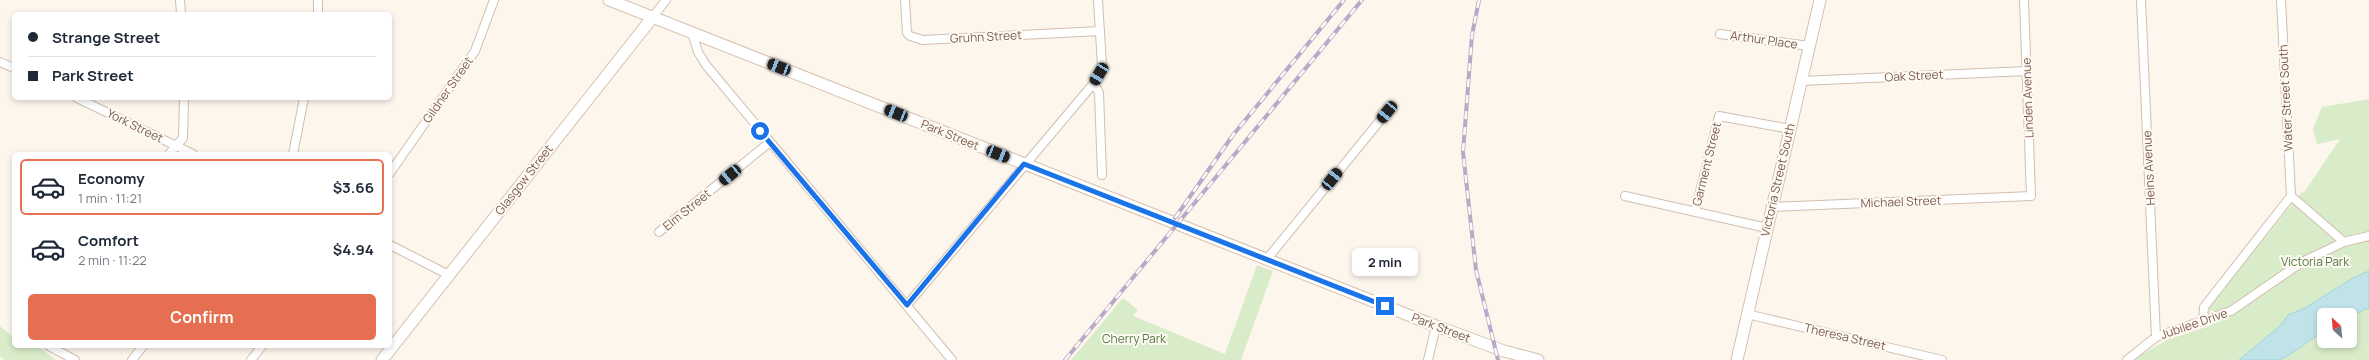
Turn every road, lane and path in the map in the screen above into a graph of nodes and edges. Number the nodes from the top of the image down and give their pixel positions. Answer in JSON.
{"nodes":[{"id":1,"x":180,"y":0,"type":"edge"},
{"id":2,"x":318,"y":0,"type":"edge"},
{"id":3,"x":494,"y":0,"type":"edge"},
{"id":4,"x":609,"y":0,"type":"edge"},
{"id":5,"x":666,"y":0,"type":"edge"},
{"id":6,"x":905,"y":0,"type":"edge"},
{"id":7,"x":1098,"y":0,"type":"edge"},
{"id":8,"x":1820,"y":0,"type":"edge"},
{"id":9,"x":2024,"y":0,"type":"edge"},
{"id":10,"x":2141,"y":0,"type":"edge"},
{"id":11,"x":2282,"y":0,"type":"edge"},
{"id":12,"x":181,"y":12,"type":"edge"},
{"id":13,"x":318,"y":12,"type":"edge"},
{"id":14,"x":652,"y":18,"type":"junction"},
{"id":15,"x":1100,"y":31,"type":"junction"},
{"id":16,"x":692,"y":32,"type":"junction"},
{"id":17,"x":1720,"y":34,"type":"dead end"},
{"id":18,"x":1809,"y":46,"type":"junction"},
{"id":19,"x":0,"y":62,"type":"edge"},
{"id":20,"x":12,"y":67,"type":"edge"},
{"id":21,"x":2028,"y":71,"type":"junction"},
{"id":22,"x":1801,"y":81,"type":"junction"},
{"id":23,"x":1094,"y":83,"type":"junction"},
{"id":24,"x":81,"y":100,"type":"edge"},
{"id":25,"x":184,"y":100,"type":"edge"},
{"id":26,"x":304,"y":100,"type":"edge"},
{"id":27,"x":1387,"y":112,"type":"dead end"},
{"id":28,"x":1790,"y":129,"type":"junction"},
{"id":29,"x":770,"y":142,"type":"junction"},
{"id":30,"x":176,"y":146,"type":"junction"},
{"id":31,"x":171,"y":152,"type":"edge"},
{"id":32,"x":189,"y":152,"type":"edge"},
{"id":33,"x":293,"y":152,"type":"edge"},
{"id":34,"x":1024,"y":164,"type":"junction"},
{"id":35,"x":392,"y":170,"type":"edge"},
{"id":36,"x":1102,"y":175,"type":"dead end"},
{"id":37,"x":1625,"y":196,"type":"dead end"},
{"id":38,"x":2031,"y":196,"type":"joint"},
{"id":39,"x":2291,"y":196,"type":"junction"},
{"id":40,"x":1771,"y":207,"type":"junction"},
{"id":41,"x":1695,"y":212,"type":"junction"},
{"id":42,"x":1767,"y":228,"type":"junction"},
{"id":43,"x":659,"y":232,"type":"dead end"},
{"id":44,"x":2369,"y":236,"type":"edge"},
{"id":45,"x":2344,"y":242,"type":"junction"},
{"id":46,"x":392,"y":246,"type":"edge"},
{"id":47,"x":1268,"y":259,"type":"junction"},
{"id":48,"x":449,"y":275,"type":"junction"},
{"id":49,"x":907,"y":305,"type":"junction"},
{"id":50,"x":1747,"y":314,"type":"junction"},
{"id":51,"x":2203,"y":322,"type":"junction"},
{"id":52,"x":1436,"y":326,"type":"junction"},
{"id":53,"x":2156,"y":337,"type":"junction"},
{"id":54,"x":392,"y":347,"type":"edge"},
{"id":55,"x":51,"y":348,"type":"edge"},
{"id":56,"x":141,"y":348,"type":"edge"},
{"id":57,"x":260,"y":348,"type":"edge"},
{"id":58,"x":391,"y":348,"type":"edge"},
{"id":59,"x":75,"y":360,"type":"edge"},
{"id":60,"x":132,"y":360,"type":"edge"},
{"id":61,"x":251,"y":360,"type":"edge"},
{"id":62,"x":382,"y":360,"type":"edge"},
{"id":63,"x":952,"y":360,"type":"edge"},
{"id":64,"x":1428,"y":360,"type":"edge"},
{"id":65,"x":1538,"y":360,"type":"edge"},
{"id":66,"x":1737,"y":360,"type":"edge"},
{"id":67,"x":1942,"y":360,"type":"edge"},
{"id":68,"x":2127,"y":360,"type":"edge"}],
"edges":[{"from":1,"to":12,"type":"street"},
{"from":2,"to":13,"type":"street"},
{"from":3,"to":35,"type":"street","name":"Gildner Street"},
{"from":4,"to":14,"type":"street","name":"Park Street"},
{"from":5,"to":14,"type":"street","name":"Glasgow Street"},
{"from":6,"to":15,"type":"street","name":"Gruhn Street"},
{"from":7,"to":15,"type":"street"},
{"from":8,"to":18,"type":"street","name":"Victoria Street South"},
{"from":9,"to":21,"type":"street","name":"Linden Avenue"},
{"from":10,"to":53,"type":"street","name":"Heins Avenue"},
{"from":11,"to":39,"type":"street","name":"Water Street South"},
{"from":14,"to":16,"type":"street","name":"Park Street"},
{"from":14,"to":48,"type":"street","name":"Glasgow Street"},
{"from":15,"to":23,"type":"street"},
{"from":16,"to":29,"type":"street"},
{"from":16,"to":34,"type":"street","name":"Park Street"},
{"from":17,"to":18,"type":"street","name":"Arthur Place"},
{"from":18,"to":22,"type":"street","name":"Victoria Street South"},
{"from":19,"to":20,"type":"street"},
{"from":21,"to":22,"type":"street","name":"Oak Street"},
{"from":21,"to":38,"type":"street","name":"Linden Avenue"},
{"from":22,"to":28,"type":"street","name":"Victoria Street South"},
{"from":23,"to":34,"type":"street"},
{"from":23,"to":36,"type":"street"},
{"from":24,"to":30,"type":"street","name":"York Street"},
{"from":25,"to":30,"type":"street"},
{"from":26,"to":33,"type":"street"},
{"from":27,"to":47,"type":"street"},
{"from":28,"to":40,"type":"street","name":"Victoria Street South"},
{"from":28,"to":41,"type":"street","name":"Garment Street"},
{"from":29,"to":43,"type":"street","name":"Elm Street"},
{"from":29,"to":49,"type":"street"},
{"from":30,"to":31,"type":"street"},
{"from":30,"to":32,"type":"street","name":"York Street"},
{"from":34,"to":47,"type":"street","name":"Park Street"},
{"from":34,"to":49,"type":"street"},
{"from":37,"to":41,"type":"street"},
{"from":38,"to":40,"type":"street","name":"Michael Street"},
{"from":39,"to":45,"type":"street"},
{"from":39,"to":51,"type":"street"},
{"from":40,"to":42,"type":"street","name":"Victoria Street South"},
{"from":41,"to":42,"type":"street"},
{"from":42,"to":50,"type":"street","name":"Victoria Street South"},
{"from":44,"to":45,"type":"street","name":"Jubilee Drive"},
{"from":45,"to":51,"type":"street","name":"Jubilee Drive"},
{"from":46,"to":48,"type":"street"},
{"from":47,"to":52,"type":"street","name":"Park Street"},
{"from":48,"to":54,"type":"street","name":"Glasgow Street"},
{"from":49,"to":63,"type":"street"},
{"from":50,"to":66,"type":"street","name":"Victoria Street South"},
{"from":50,"to":67,"type":"street","name":"Theresa Street"},
{"from":51,"to":53,"type":"street","name":"Jubilee Drive"},
{"from":52,"to":64,"type":"street"},
{"from":52,"to":65,"type":"street","name":"Park Street"},
{"from":53,"to":68,"type":"street","name":"Jubilee Drive"},
{"from":55,"to":59,"type":"street"},
{"from":56,"to":60,"type":"street"},
{"from":57,"to":61,"type":"street"},
{"from":58,"to":62,"type":"street","name":"Glasgow Street"}]}
